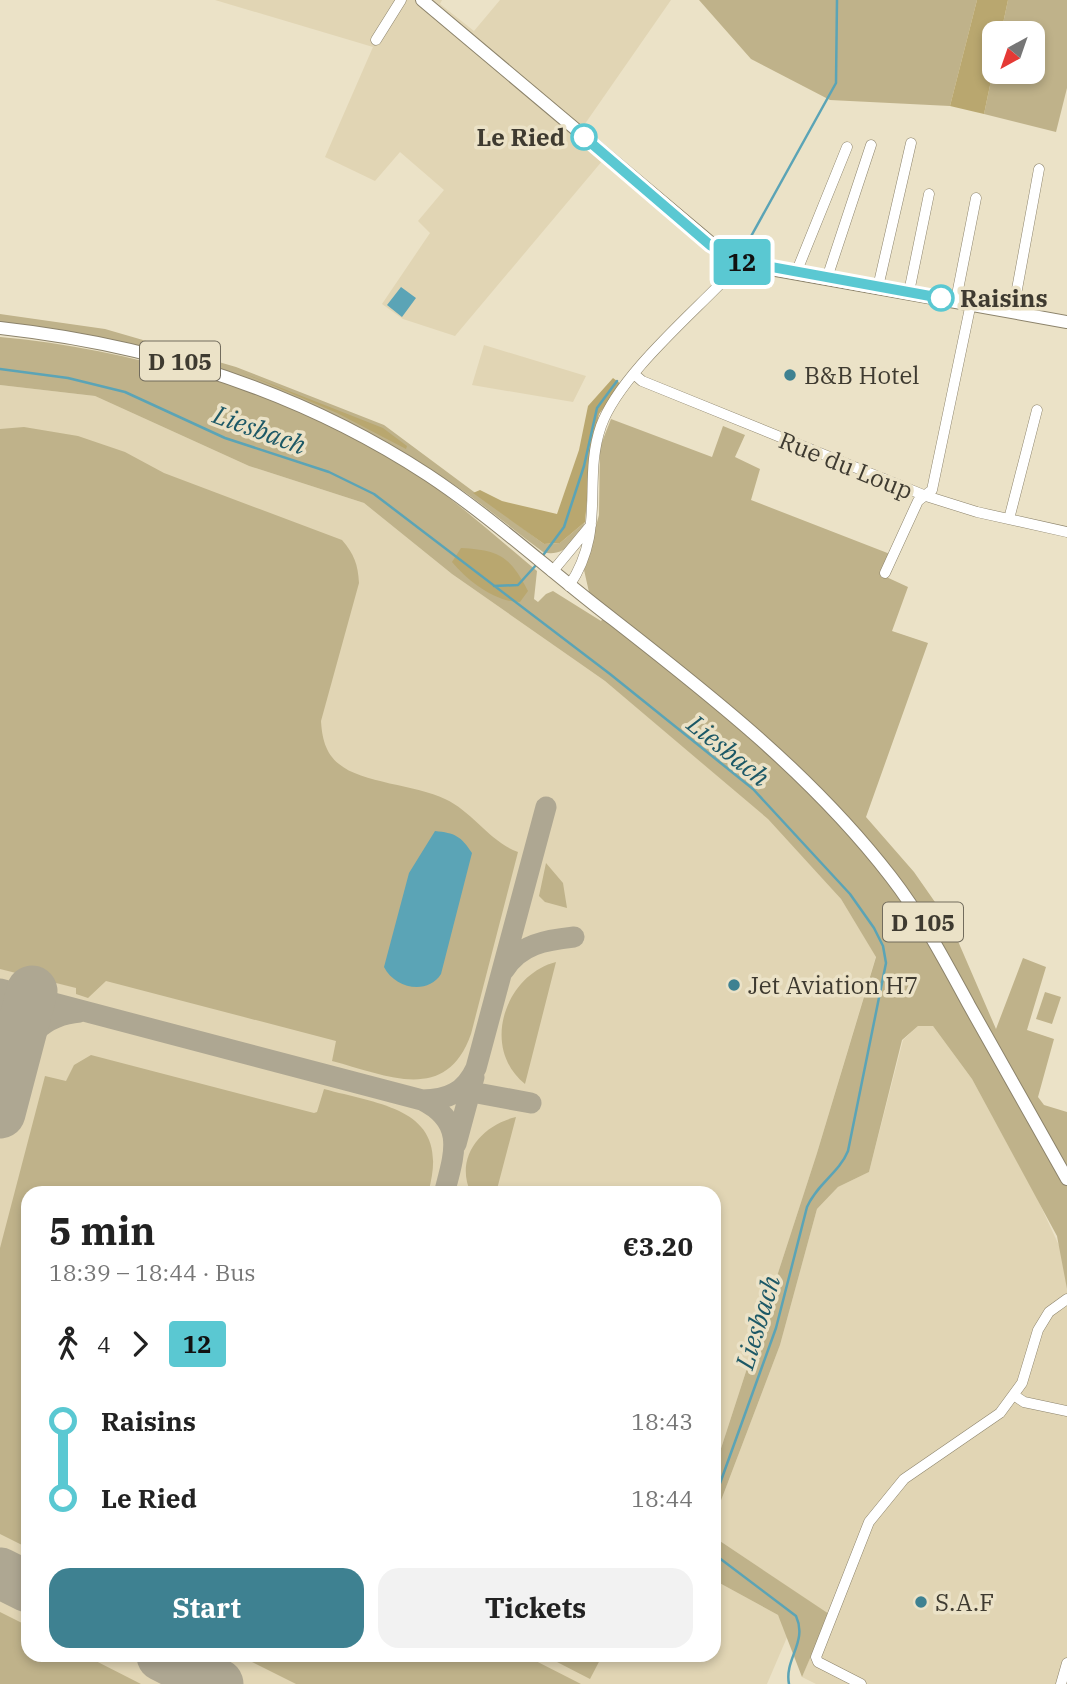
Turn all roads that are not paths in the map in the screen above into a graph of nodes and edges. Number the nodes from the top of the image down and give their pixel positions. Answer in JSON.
{"nodes":[{"id":1,"x":401,"y":0,"type":"edge"},
{"id":2,"x":422,"y":0,"type":"edge"},
{"id":3,"x":376,"y":40,"type":"dead end"},
{"id":4,"x":911,"y":143,"type":"dead end"},
{"id":5,"x":871,"y":145,"type":"dead end"},
{"id":6,"x":847,"y":147,"type":"dead end"},
{"id":7,"x":1040,"y":169,"type":"dead end"},
{"id":8,"x":929,"y":194,"type":"dead end"},
{"id":9,"x":976,"y":198,"type":"dead end"},
{"id":10,"x":739,"y":261,"type":"junction"},
{"id":11,"x":796,"y":273,"type":"junction"},
{"id":12,"x":827,"y":278,"type":"junction"},
{"id":13,"x":878,"y":287,"type":"junction"},
{"id":14,"x":909,"y":292,"type":"junction"},
{"id":15,"x":956,"y":300,"type":"junction"},
{"id":16,"x":971,"y":303,"type":"junction"},
{"id":17,"x":1013,"y":312,"type":"junction"},
{"id":18,"x":1067,"y":322,"type":"edge"},
{"id":19,"x":0,"y":328,"type":"edge"},
{"id":20,"x":634,"y":374,"type":"junction"},
{"id":21,"x":1037,"y":410,"type":"dead end"},
{"id":22,"x":926,"y":496,"type":"junction"},
{"id":23,"x":1009,"y":519,"type":"junction"},
{"id":24,"x":591,"y":525,"type":"junction"},
{"id":25,"x":1067,"y":532,"type":"edge"},
{"id":26,"x":548,"y":569,"type":"junction"},
{"id":27,"x":885,"y":573,"type":"dead end"},
{"id":28,"x":569,"y":586,"type":"junction"},
{"id":29,"x":1067,"y":1180,"type":"edge"},
{"id":30,"x":1066,"y":1301,"type":"edge"},
{"id":31,"x":1015,"y":1396,"type":"junction"},
{"id":32,"x":1067,"y":1410,"type":"edge"},
{"id":33,"x":1067,"y":1663,"type":"edge"},
{"id":34,"x":861,"y":1684,"type":"edge"},
{"id":35,"x":1060,"y":1684,"type":"edge"}],
"edges":[{"from":1,"to":3,"type":"street"},
{"from":2,"to":10,"type":"main road"},
{"from":4,"to":13,"type":"street"},
{"from":5,"to":12,"type":"street"},
{"from":6,"to":11,"type":"street"},
{"from":7,"to":17,"type":"street"},
{"from":8,"to":14,"type":"street"},
{"from":9,"to":15,"type":"street"},
{"from":10,"to":11,"type":"main road"},
{"from":10,"to":20,"type":"street"},
{"from":11,"to":12,"type":"main road"},
{"from":12,"to":13,"type":"main road"},
{"from":13,"to":14,"type":"main road"},
{"from":14,"to":15,"type":"main road"},
{"from":15,"to":16,"type":"main road"},
{"from":16,"to":17,"type":"main road"},
{"from":16,"to":22,"type":"street"},
{"from":17,"to":18,"type":"main road"},
{"from":19,"to":26,"type":"main road","number":"D 105"},
{"from":20,"to":22,"type":"street","name":"Rue du Loup"},
{"from":20,"to":24,"type":"street"},
{"from":21,"to":23,"type":"street"},
{"from":22,"to":23,"type":"street","name":"Rue du Loup"},
{"from":22,"to":27,"type":"street"},
{"from":23,"to":25,"type":"street","name":"Rue du Loup"},
{"from":24,"to":26,"type":"street"},
{"from":24,"to":28,"type":"street"},
{"from":26,"to":28,"type":"main road","number":"D 105"},
{"from":28,"to":29,"type":"main road","number":"D 105"},
{"from":30,"to":31,"type":"street"},
{"from":31,"to":32,"type":"street"},
{"from":31,"to":34,"type":"street"},
{"from":33,"to":35,"type":"street"}]}
